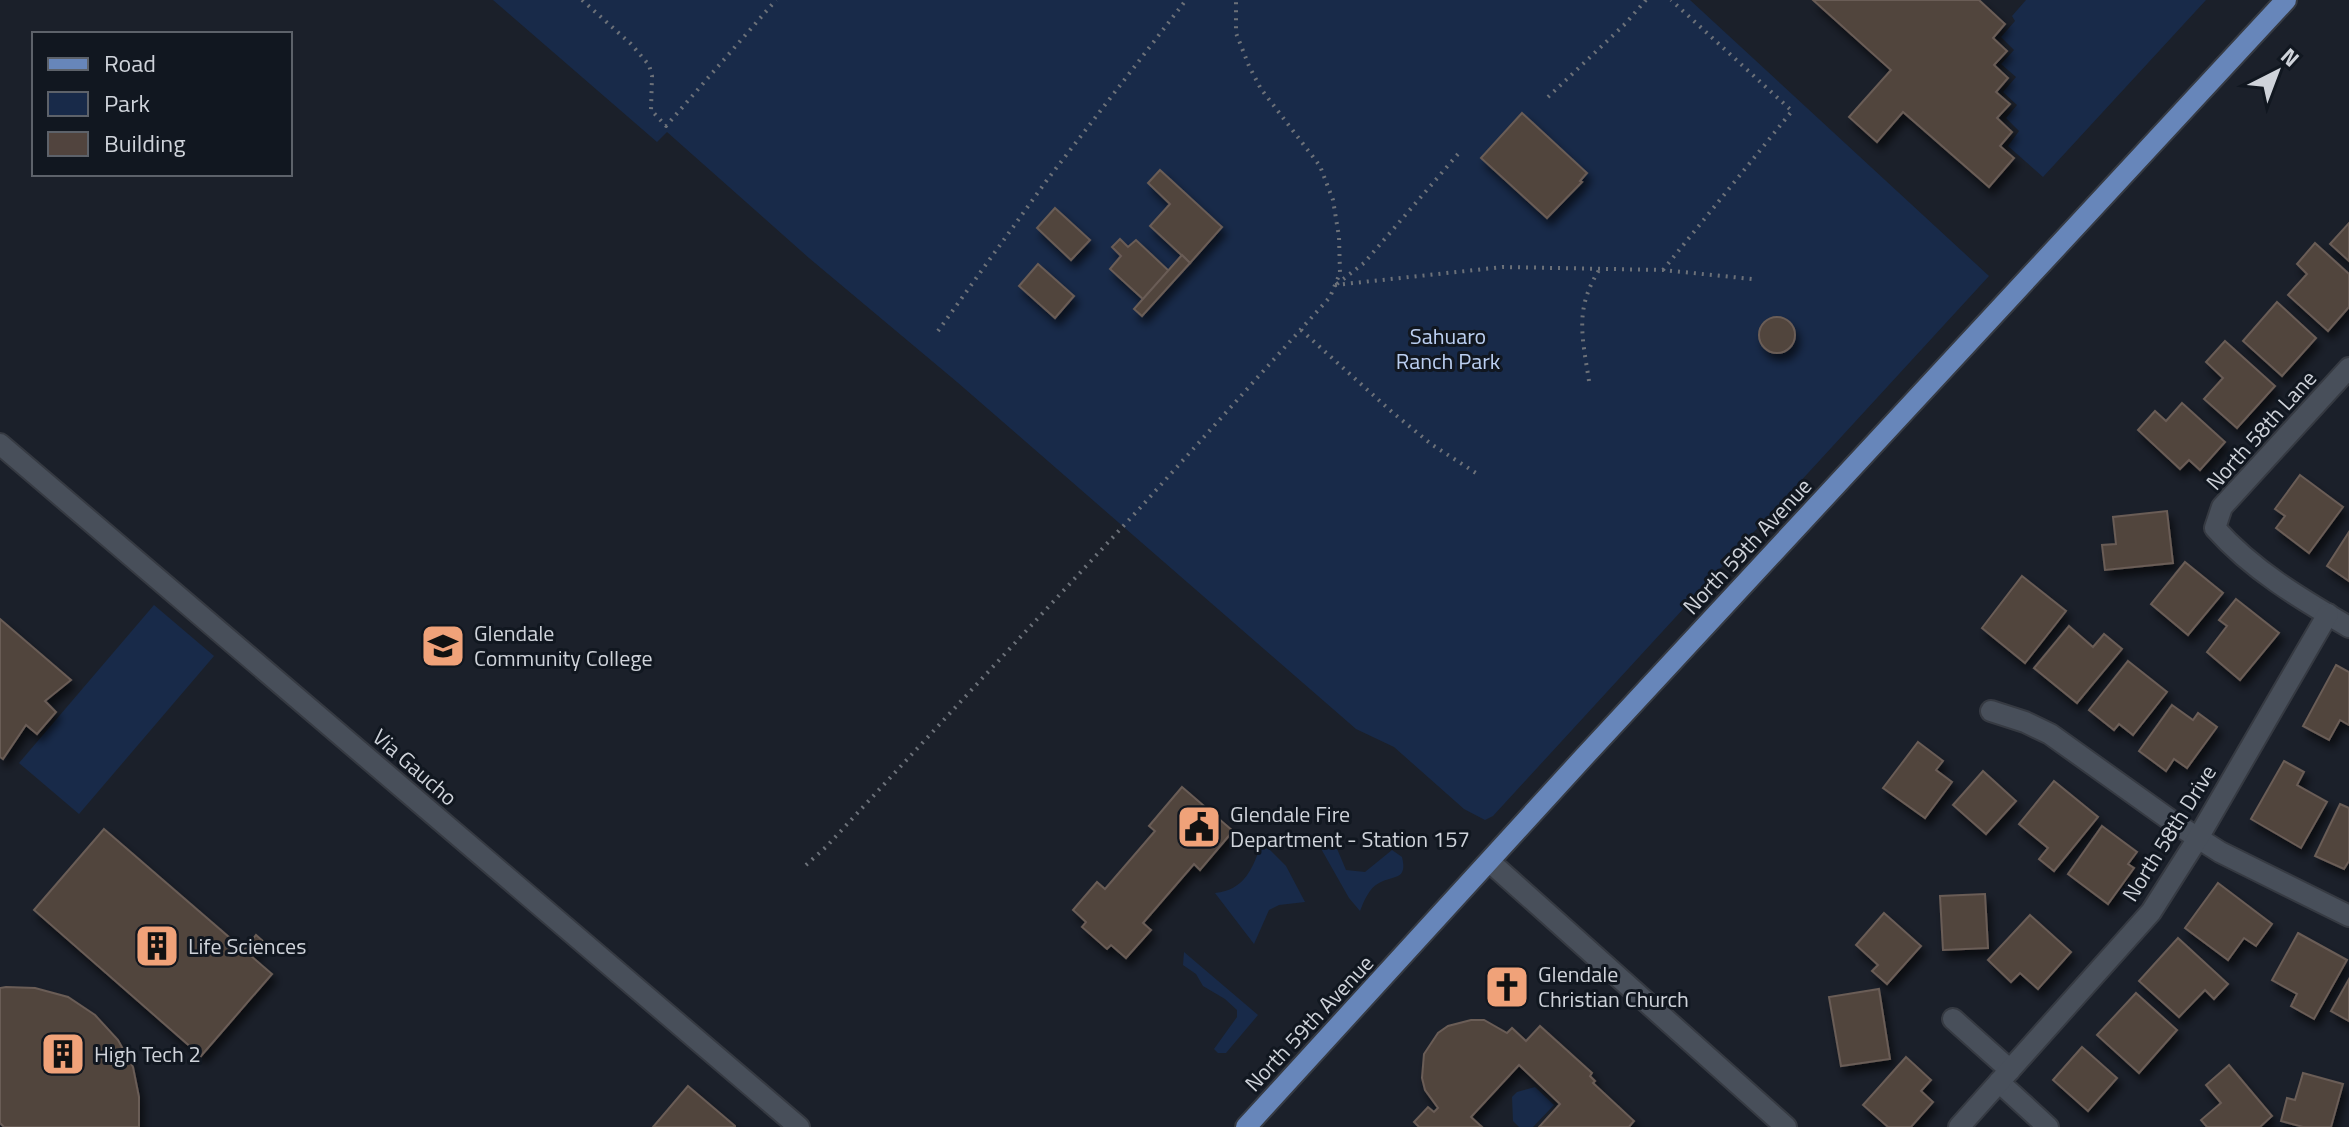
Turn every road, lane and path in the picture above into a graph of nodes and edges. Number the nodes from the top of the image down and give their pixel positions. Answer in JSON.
{"nodes":[{"id":1,"x":582,"y":0,"type":"edge"},
{"id":2,"x":776,"y":0,"type":"edge"},
{"id":3,"x":1186,"y":0,"type":"edge"},
{"id":4,"x":1236,"y":0,"type":"edge"},
{"id":5,"x":1646,"y":0,"type":"edge"},
{"id":6,"x":1671,"y":0,"type":"edge"},
{"id":7,"x":2286,"y":0,"type":"edge"},
{"id":8,"x":1548,"y":97,"type":"dead end"},
{"id":9,"x":1458,"y":154,"type":"dead end"},
{"id":10,"x":1601,"y":267,"type":"junction"},
{"id":11,"x":1663,"y":270,"type":"junction"},
{"id":12,"x":1752,"y":279,"type":"dead end"},
{"id":13,"x":1335,"y":285,"type":"junction"},
{"id":14,"x":1301,"y":330,"type":"junction"},
{"id":15,"x":938,"y":331,"type":"dead end"},
{"id":16,"x":2349,"y":368,"type":"edge"},
{"id":17,"x":1589,"y":381,"type":"dead end"},
{"id":18,"x":0,"y":444,"type":"edge"},
{"id":19,"x":1479,"y":475,"type":"dead end"},
{"id":20,"x":2328,"y":614,"type":"junction"},
{"id":21,"x":2349,"y":627,"type":"edge"},
{"id":22,"x":1991,"y":711,"type":"dead end"},
{"id":23,"x":2198,"y":838,"type":"junction"},
{"id":24,"x":1490,"y":862,"type":"junction"},
{"id":25,"x":806,"y":865,"type":"dead end"},
{"id":26,"x":2349,"y":916,"type":"edge"},
{"id":27,"x":1953,"y":1019,"type":"dead end"},
{"id":28,"x":2005,"y":1076,"type":"junction"},
{"id":29,"x":799,"y":1127,"type":"edge"},
{"id":30,"x":1246,"y":1127,"type":"edge"},
{"id":31,"x":1786,"y":1127,"type":"edge"},
{"id":32,"x":1959,"y":1127,"type":"edge"},
{"id":33,"x":2048,"y":1127,"type":"edge"}],
"edges":[{"from":1,"to":2,"type":"path"},
{"from":3,"to":15,"type":"path"},
{"from":4,"to":13,"type":"path"},
{"from":5,"to":8,"type":"path"},
{"from":6,"to":11,"type":"path"},
{"from":7,"to":24,"type":"main road","name":"North 59th Avenue"},
{"from":9,"to":13,"type":"path"},
{"from":10,"to":11,"type":"path"},
{"from":10,"to":13,"type":"path"},
{"from":10,"to":17,"type":"path"},
{"from":11,"to":12,"type":"path"},
{"from":13,"to":14,"type":"path"},
{"from":14,"to":19,"type":"path"},
{"from":14,"to":25,"type":"path"},
{"from":16,"to":20,"type":"street","name":"North 58th Lane"},
{"from":18,"to":29,"type":"street","name":"Via Gaucho"},
{"from":20,"to":21,"type":"street"},
{"from":20,"to":23,"type":"street","name":"North 58th Drive"},
{"from":22,"to":23,"type":"street"},
{"from":23,"to":26,"type":"street"},
{"from":23,"to":28,"type":"street","name":"North 58th Drive"},
{"from":24,"to":30,"type":"main road","name":"North 59th Avenue"},
{"from":24,"to":31,"type":"street"},
{"from":27,"to":28,"type":"street"},
{"from":28,"to":32,"type":"street","name":"North 58th Drive"},
{"from":28,"to":33,"type":"street"}]}
